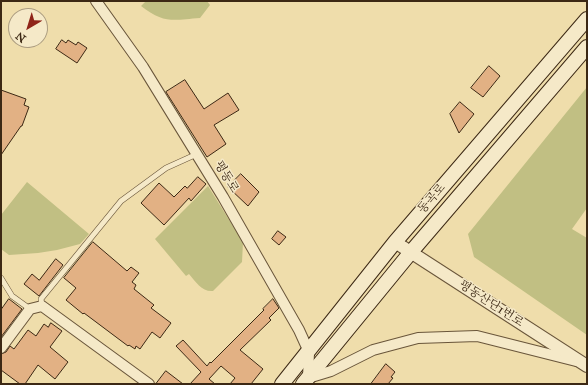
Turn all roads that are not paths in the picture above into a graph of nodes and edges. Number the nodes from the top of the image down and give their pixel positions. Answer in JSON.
{"nodes":[{"id":1,"x":96,"y":1,"type":"edge"},
{"id":2,"x":587,"y":19,"type":"edge"},
{"id":3,"x":587,"y":47,"type":"edge"},
{"id":4,"x":197,"y":154,"type":"junction"},
{"id":5,"x":395,"y":242,"type":"junction"},
{"id":6,"x":411,"y":252,"type":"junction"},
{"id":7,"x":1,"y":278,"type":"edge"},
{"id":8,"x":42,"y":306,"type":"junction"},
{"id":9,"x":30,"y":309,"type":"junction"},
{"id":10,"x":1,"y":348,"type":"edge"},
{"id":11,"x":308,"y":352,"type":"junction"},
{"id":12,"x":584,"y":364,"type":"edge"},
{"id":13,"x":308,"y":382,"type":"edge"},
{"id":14,"x":149,"y":384,"type":"edge"},
{"id":15,"x":282,"y":384,"type":"edge"}],
"edges":[{"from":1,"to":4,"type":"street","name":"평동로"},
{"from":2,"to":5,"type":"main road","name":"동곡로"},
{"from":3,"to":6,"type":"main road","name":"동곡로"},
{"from":4,"to":8,"type":"lane"},
{"from":4,"to":11,"type":"street","name":"평동로"},
{"from":5,"to":6,"type":"street","name":"평동산단1번로"},
{"from":5,"to":11,"type":"main road","name":"동곡로"},
{"from":6,"to":12,"type":"street","name":"평동산단1번로"},
{"from":6,"to":13,"type":"main road","name":"동곡로"},
{"from":7,"to":9,"type":"lane"},
{"from":8,"to":9,"type":"street"},
{"from":8,"to":14,"type":"street"},
{"from":9,"to":10,"type":"street"},
{"from":11,"to":13,"type":"street","name":"평동로"},
{"from":11,"to":15,"type":"main road","name":"동곡로"},
{"from":12,"to":13,"type":"street"}]}
